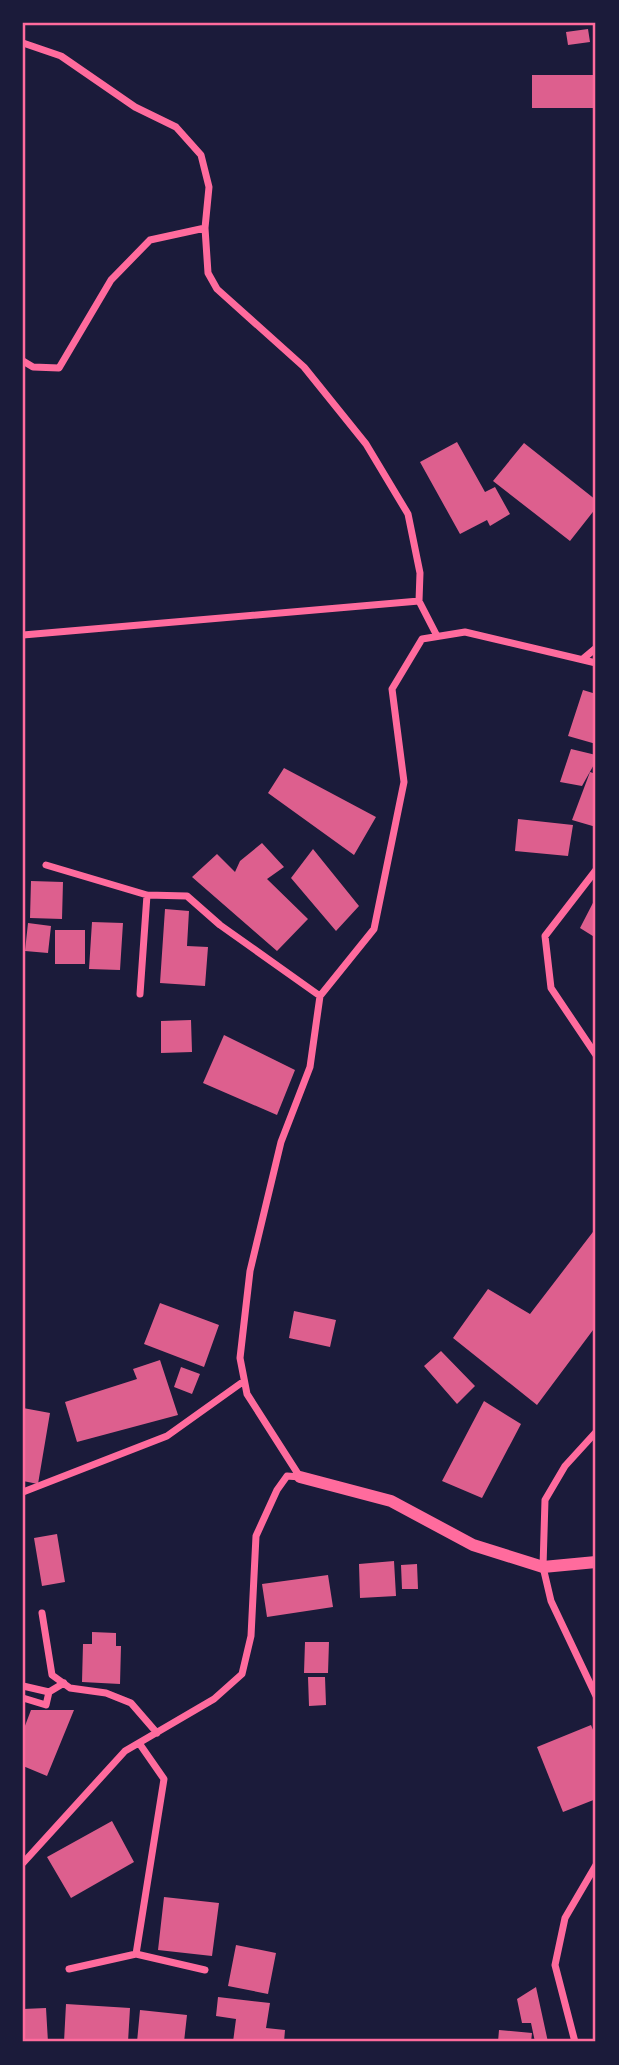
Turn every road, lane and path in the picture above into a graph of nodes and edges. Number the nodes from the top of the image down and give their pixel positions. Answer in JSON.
{"nodes":[{"id":1,"x":23,"y":43,"type":"edge"},
{"id":2,"x":205,"y":228,"type":"junction"},
{"id":3,"x":23,"y":361,"type":"edge"},
{"id":4,"x":419,"y":601,"type":"junction"},
{"id":5,"x":23,"y":635,"type":"edge"},
{"id":6,"x":437,"y":636,"type":"junction"},
{"id":7,"x":596,"y":648,"type":"edge"},
{"id":8,"x":584,"y":658,"type":"junction"},
{"id":9,"x":596,"y":663,"type":"edge"},
{"id":10,"x":46,"y":865,"type":"dead end"},
{"id":11,"x":596,"y":870,"type":"edge"},
{"id":12,"x":147,"y":895,"type":"junction"},
{"id":13,"x":141,"y":995,"type":"dead end"},
{"id":14,"x":320,"y":996,"type":"junction"},
{"id":15,"x":596,"y":1055,"type":"edge"},
{"id":16,"x":244,"y":1381,"type":"junction"},
{"id":17,"x":596,"y":1432,"type":"edge"},
{"id":18,"x":300,"y":1477,"type":"junction"},
{"id":19,"x":23,"y":1492,"type":"edge"},
{"id":20,"x":596,"y":1562,"type":"edge"},
{"id":21,"x":543,"y":1567,"type":"junction"},
{"id":22,"x":42,"y":1613,"type":"dead end"},
{"id":23,"x":64,"y":1684,"type":"junction"},
{"id":24,"x":23,"y":1686,"type":"edge"},
{"id":25,"x":49,"y":1692,"type":"junction"},
{"id":26,"x":596,"y":1696,"type":"edge"},
{"id":27,"x":23,"y":1698,"type":"edge"},
{"id":28,"x":157,"y":1733,"type":"junction"},
{"id":29,"x":139,"y":1743,"type":"junction"},
{"id":30,"x":23,"y":1863,"type":"edge"},
{"id":31,"x":596,"y":1865,"type":"edge"},
{"id":32,"x":136,"y":1954,"type":"junction"},
{"id":33,"x":69,"y":1969,"type":"dead end"},
{"id":34,"x":205,"y":1970,"type":"dead end"},
{"id":35,"x":575,"y":2042,"type":"edge"}],
"edges":[{"from":1,"to":2,"type":"street"},
{"from":2,"to":3,"type":"street"},
{"from":2,"to":4,"type":"street"},
{"from":4,"to":5,"type":"street"},
{"from":4,"to":6,"type":"street"},
{"from":6,"to":8,"type":"street"},
{"from":6,"to":14,"type":"street"},
{"from":7,"to":8,"type":"street"},
{"from":8,"to":9,"type":"street"},
{"from":10,"to":12,"type":"street"},
{"from":11,"to":15,"type":"street"},
{"from":12,"to":13,"type":"street"},
{"from":12,"to":14,"type":"street"},
{"from":14,"to":16,"type":"street"},
{"from":16,"to":18,"type":"street"},
{"from":16,"to":19,"type":"street"},
{"from":17,"to":21,"type":"street"},
{"from":18,"to":21,"type":"street"},
{"from":18,"to":28,"type":"street"},
{"from":20,"to":21,"type":"street"},
{"from":21,"to":26,"type":"street"},
{"from":22,"to":23,"type":"street"},
{"from":23,"to":25,"type":"street"},
{"from":23,"to":28,"type":"street"},
{"from":24,"to":25,"type":"street"},
{"from":25,"to":27,"type":"street"},
{"from":28,"to":29,"type":"street"},
{"from":29,"to":30,"type":"street"},
{"from":29,"to":32,"type":"street"},
{"from":31,"to":35,"type":"street"},
{"from":32,"to":33,"type":"street"},
{"from":32,"to":34,"type":"street"}]}
